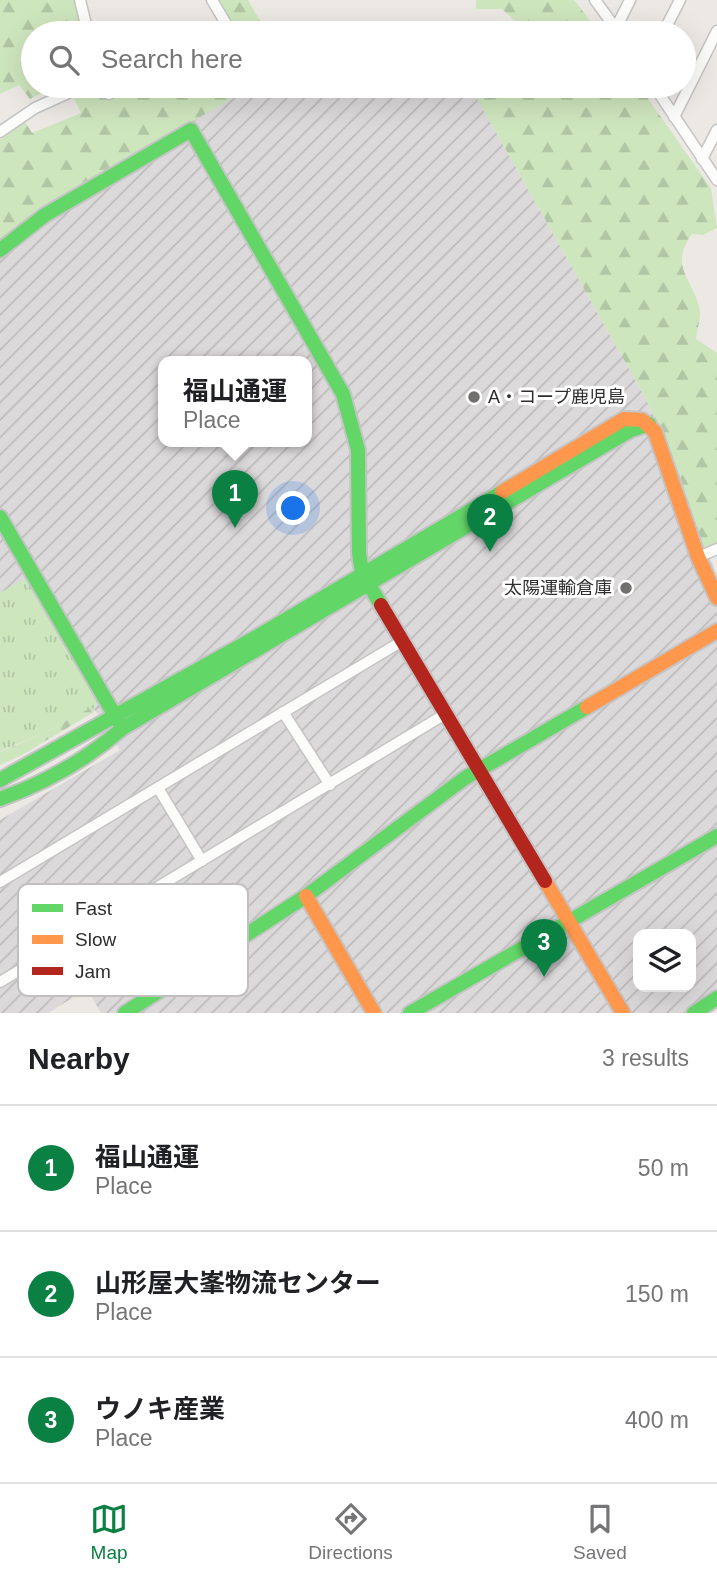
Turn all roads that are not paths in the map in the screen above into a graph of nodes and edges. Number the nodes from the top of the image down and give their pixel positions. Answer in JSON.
{"nodes":[{"id":1,"x":80,"y":0,"type":"edge"},
{"id":2,"x":212,"y":0,"type":"edge"},
{"id":3,"x":596,"y":0,"type":"edge"},
{"id":4,"x":630,"y":0,"type":"edge"},
{"id":5,"x":680,"y":0,"type":"edge"},
{"id":6,"x":85,"y":21,"type":"edge"},
{"id":7,"x":224,"y":21,"type":"edge"},
{"id":8,"x":611,"y":21,"type":"edge"},
{"id":9,"x":622,"y":21,"type":"edge"},
{"id":10,"x":669,"y":21,"type":"edge"},
{"id":11,"x":717,"y":31,"type":"edge"},
{"id":12,"x":696,"y":73,"type":"edge"},
{"id":13,"x":57,"y":98,"type":"edge"},
{"id":14,"x":662,"y":98,"type":"edge"},
{"id":15,"x":684,"y":98,"type":"edge"},
{"id":16,"x":674,"y":117,"type":"junction"},
{"id":17,"x":717,"y":130,"type":"edge"},
{"id":18,"x":0,"y":132,"type":"edge"},
{"id":19,"x":702,"y":159,"type":"junction"},
{"id":20,"x":717,"y":180,"type":"edge"},
{"id":21,"x":0,"y":250,"type":"edge"},
{"id":22,"x":1,"y":520,"type":"edge"},
{"id":23,"x":717,"y":549,"type":"edge"},
{"id":24,"x":698,"y":557,"type":"junction"},
{"id":25,"x":366,"y":578,"type":"junction"},
{"id":26,"x":717,"y":598,"type":"edge"},
{"id":27,"x":717,"y":631,"type":"edge"},
{"id":28,"x":404,"y":640,"type":"junction"},
{"id":29,"x":283,"y":712,"type":"junction"},
{"id":30,"x":447,"y":713,"type":"junction"},
{"id":31,"x":119,"y":721,"type":"junction"},
{"id":32,"x":481,"y":771,"type":"junction"},
{"id":33,"x":0,"y":780,"type":"edge"},
{"id":34,"x":330,"y":785,"type":"junction"},
{"id":35,"x":158,"y":788,"type":"junction"},
{"id":36,"x":0,"y":799,"type":"edge"},
{"id":37,"x":717,"y":836,"type":"edge"},
{"id":38,"x":202,"y":861,"type":"junction"},
{"id":39,"x":0,"y":882,"type":"edge"},
{"id":40,"x":164,"y":884,"type":"edge"},
{"id":41,"x":306,"y":896,"type":"junction"},
{"id":42,"x":570,"y":923,"type":"junction"},
{"id":43,"x":248,"y":933,"type":"edge"},
{"id":44,"x":18,"y":971,"type":"edge"},
{"id":45,"x":0,"y":982,"type":"edge"},
{"id":46,"x":151,"y":996,"type":"edge"},
{"id":47,"x":711,"y":1005,"type":"edge"},
{"id":48,"x":125,"y":1013,"type":"edge"},
{"id":49,"x":374,"y":1013,"type":"edge"},
{"id":50,"x":410,"y":1013,"type":"edge"},
{"id":51,"x":623,"y":1013,"type":"edge"},
{"id":52,"x":694,"y":1013,"type":"edge"}],
"edges":[{"from":1,"to":6,"type":"street"},
{"from":2,"to":7,"type":"street"},
{"from":3,"to":8,"type":"street"},
{"from":4,"to":9,"type":"street"},
{"from":5,"to":10,"type":"street"},
{"from":11,"to":12,"type":"street"},
{"from":13,"to":18,"type":"street"},
{"from":14,"to":16,"type":"street"},
{"from":15,"to":16,"type":"street"},
{"from":16,"to":19,"type":"street"},
{"from":17,"to":19,"type":"street"},
{"from":19,"to":20,"type":"street"},
{"from":21,"to":25,"type":"street"},
{"from":22,"to":31,"type":"street"},
{"from":23,"to":24,"type":"street"},
{"from":24,"to":25,"type":"street"},
{"from":24,"to":26,"type":"street"},
{"from":25,"to":28,"type":"street"},
{"from":25,"to":31,"type":"street"},
{"from":27,"to":32,"type":"street"},
{"from":28,"to":29,"type":"street"},
{"from":28,"to":30,"type":"street"},
{"from":29,"to":34,"type":"street"},
{"from":29,"to":35,"type":"street"},
{"from":30,"to":32,"type":"street"},
{"from":30,"to":34,"type":"street"},
{"from":31,"to":33,"type":"street"},
{"from":31,"to":36,"type":"street"},
{"from":32,"to":41,"type":"street"},
{"from":32,"to":42,"type":"street"},
{"from":34,"to":38,"type":"street"},
{"from":35,"to":38,"type":"street"},
{"from":35,"to":39,"type":"street"},
{"from":37,"to":42,"type":"street"},
{"from":38,"to":40,"type":"street"},
{"from":41,"to":43,"type":"street"},
{"from":41,"to":49,"type":"street"},
{"from":42,"to":50,"type":"street"},
{"from":42,"to":51,"type":"street"},
{"from":44,"to":45,"type":"street"},
{"from":46,"to":48,"type":"street"},
{"from":47,"to":52,"type":"street"}]}
